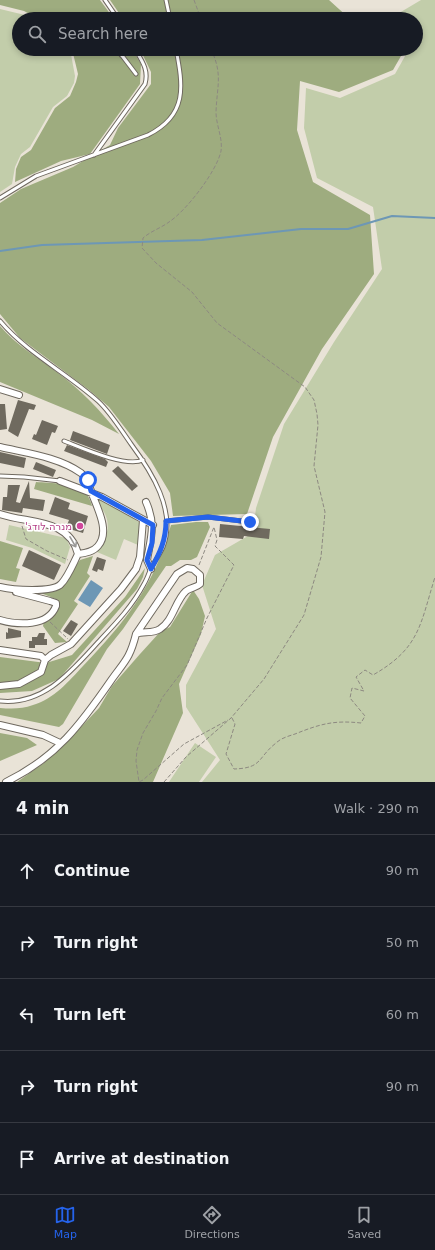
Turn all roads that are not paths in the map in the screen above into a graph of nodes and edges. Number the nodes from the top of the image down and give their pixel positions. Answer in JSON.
{"nodes":[{"id":1,"x":105,"y":0,"type":"edge"},
{"id":2,"x":166,"y":0,"type":"edge"},
{"id":3,"x":113,"y":12,"type":"edge"},
{"id":4,"x":169,"y":12,"type":"edge"},
{"id":5,"x":122,"y":56,"type":"edge"},
{"id":6,"x":139,"y":56,"type":"edge"},
{"id":7,"x":178,"y":56,"type":"edge"},
{"id":8,"x":136,"y":74,"type":"dead end"},
{"id":9,"x":94,"y":155,"type":"junction"},
{"id":10,"x":0,"y":198,"type":"edge"},
{"id":11,"x":0,"y":321,"type":"edge"},
{"id":12,"x":0,"y":389,"type":"edge"},
{"id":13,"x":19,"y":395,"type":"dead end"},
{"id":14,"x":64,"y":441,"type":"dead end"},
{"id":15,"x":0,"y":447,"type":"edge"},
{"id":16,"x":143,"y":460,"type":"junction"},
{"id":17,"x":0,"y":476,"type":"edge"},
{"id":18,"x":60,"y":482,"type":"joint"},
{"id":19,"x":91,"y":491,"type":"junction"},
{"id":20,"x":146,"y":502,"type":"dead end"},
{"id":21,"x":0,"y":514,"type":"edge"},
{"id":22,"x":142,"y":520,"type":"junction"},
{"id":23,"x":166,"y":521,"type":"junction"},
{"id":24,"x":250,"y":522,"type":"dead end"},
{"id":25,"x":153,"y":525,"type":"junction"},
{"id":26,"x":78,"y":554,"type":"junction"},
{"id":27,"x":151,"y":569,"type":"junction"},
{"id":28,"x":3,"y":588,"type":"edge"},
{"id":29,"x":0,"y":620,"type":"edge"},
{"id":30,"x":136,"y":634,"type":"junction"},
{"id":31,"x":0,"y":650,"type":"edge"},
{"id":32,"x":46,"y":660,"type":"junction"},
{"id":33,"x":0,"y":686,"type":"edge"},
{"id":34,"x":0,"y":701,"type":"edge"},
{"id":35,"x":0,"y":725,"type":"edge"},
{"id":36,"x":60,"y":743,"type":"junction"},
{"id":37,"x":6,"y":782,"type":"edge"}],
"edges":[{"from":1,"to":3,"type":"lane"},
{"from":2,"to":4,"type":"lane"},
{"from":5,"to":8,"type":"lane"},
{"from":6,"to":9,"type":"lane"},
{"from":7,"to":9,"type":"lane"},
{"from":9,"to":10,"type":"lane"},
{"from":11,"to":16,"type":"lane"},
{"from":12,"to":13,"type":"street"},
{"from":14,"to":16,"type":"lane"},
{"from":15,"to":19,"type":"street"},
{"from":16,"to":23,"type":"lane"},
{"from":17,"to":18,"type":"lane"},
{"from":18,"to":19,"type":"street"},
{"from":19,"to":22,"type":"street"},
{"from":19,"to":26,"type":"street"},
{"from":20,"to":25,"type":"street"},
{"from":21,"to":26,"type":"street","one_way":true},
{"from":22,"to":25,"type":"street"},
{"from":22,"to":32,"type":"street"},
{"from":23,"to":24,"type":"lane"},
{"from":23,"to":27,"type":"lane"},
{"from":25,"to":27,"type":"street"},
{"from":26,"to":28,"type":"street"},
{"from":27,"to":34,"type":"lane"},
{"from":28,"to":29,"type":"street"},
{"from":30,"to":30,"type":"street"},
{"from":30,"to":36,"type":"street"},
{"from":31,"to":32,"type":"street"},
{"from":32,"to":33,"type":"street"},
{"from":35,"to":36,"type":"street"},
{"from":36,"to":37,"type":"street"}]}
